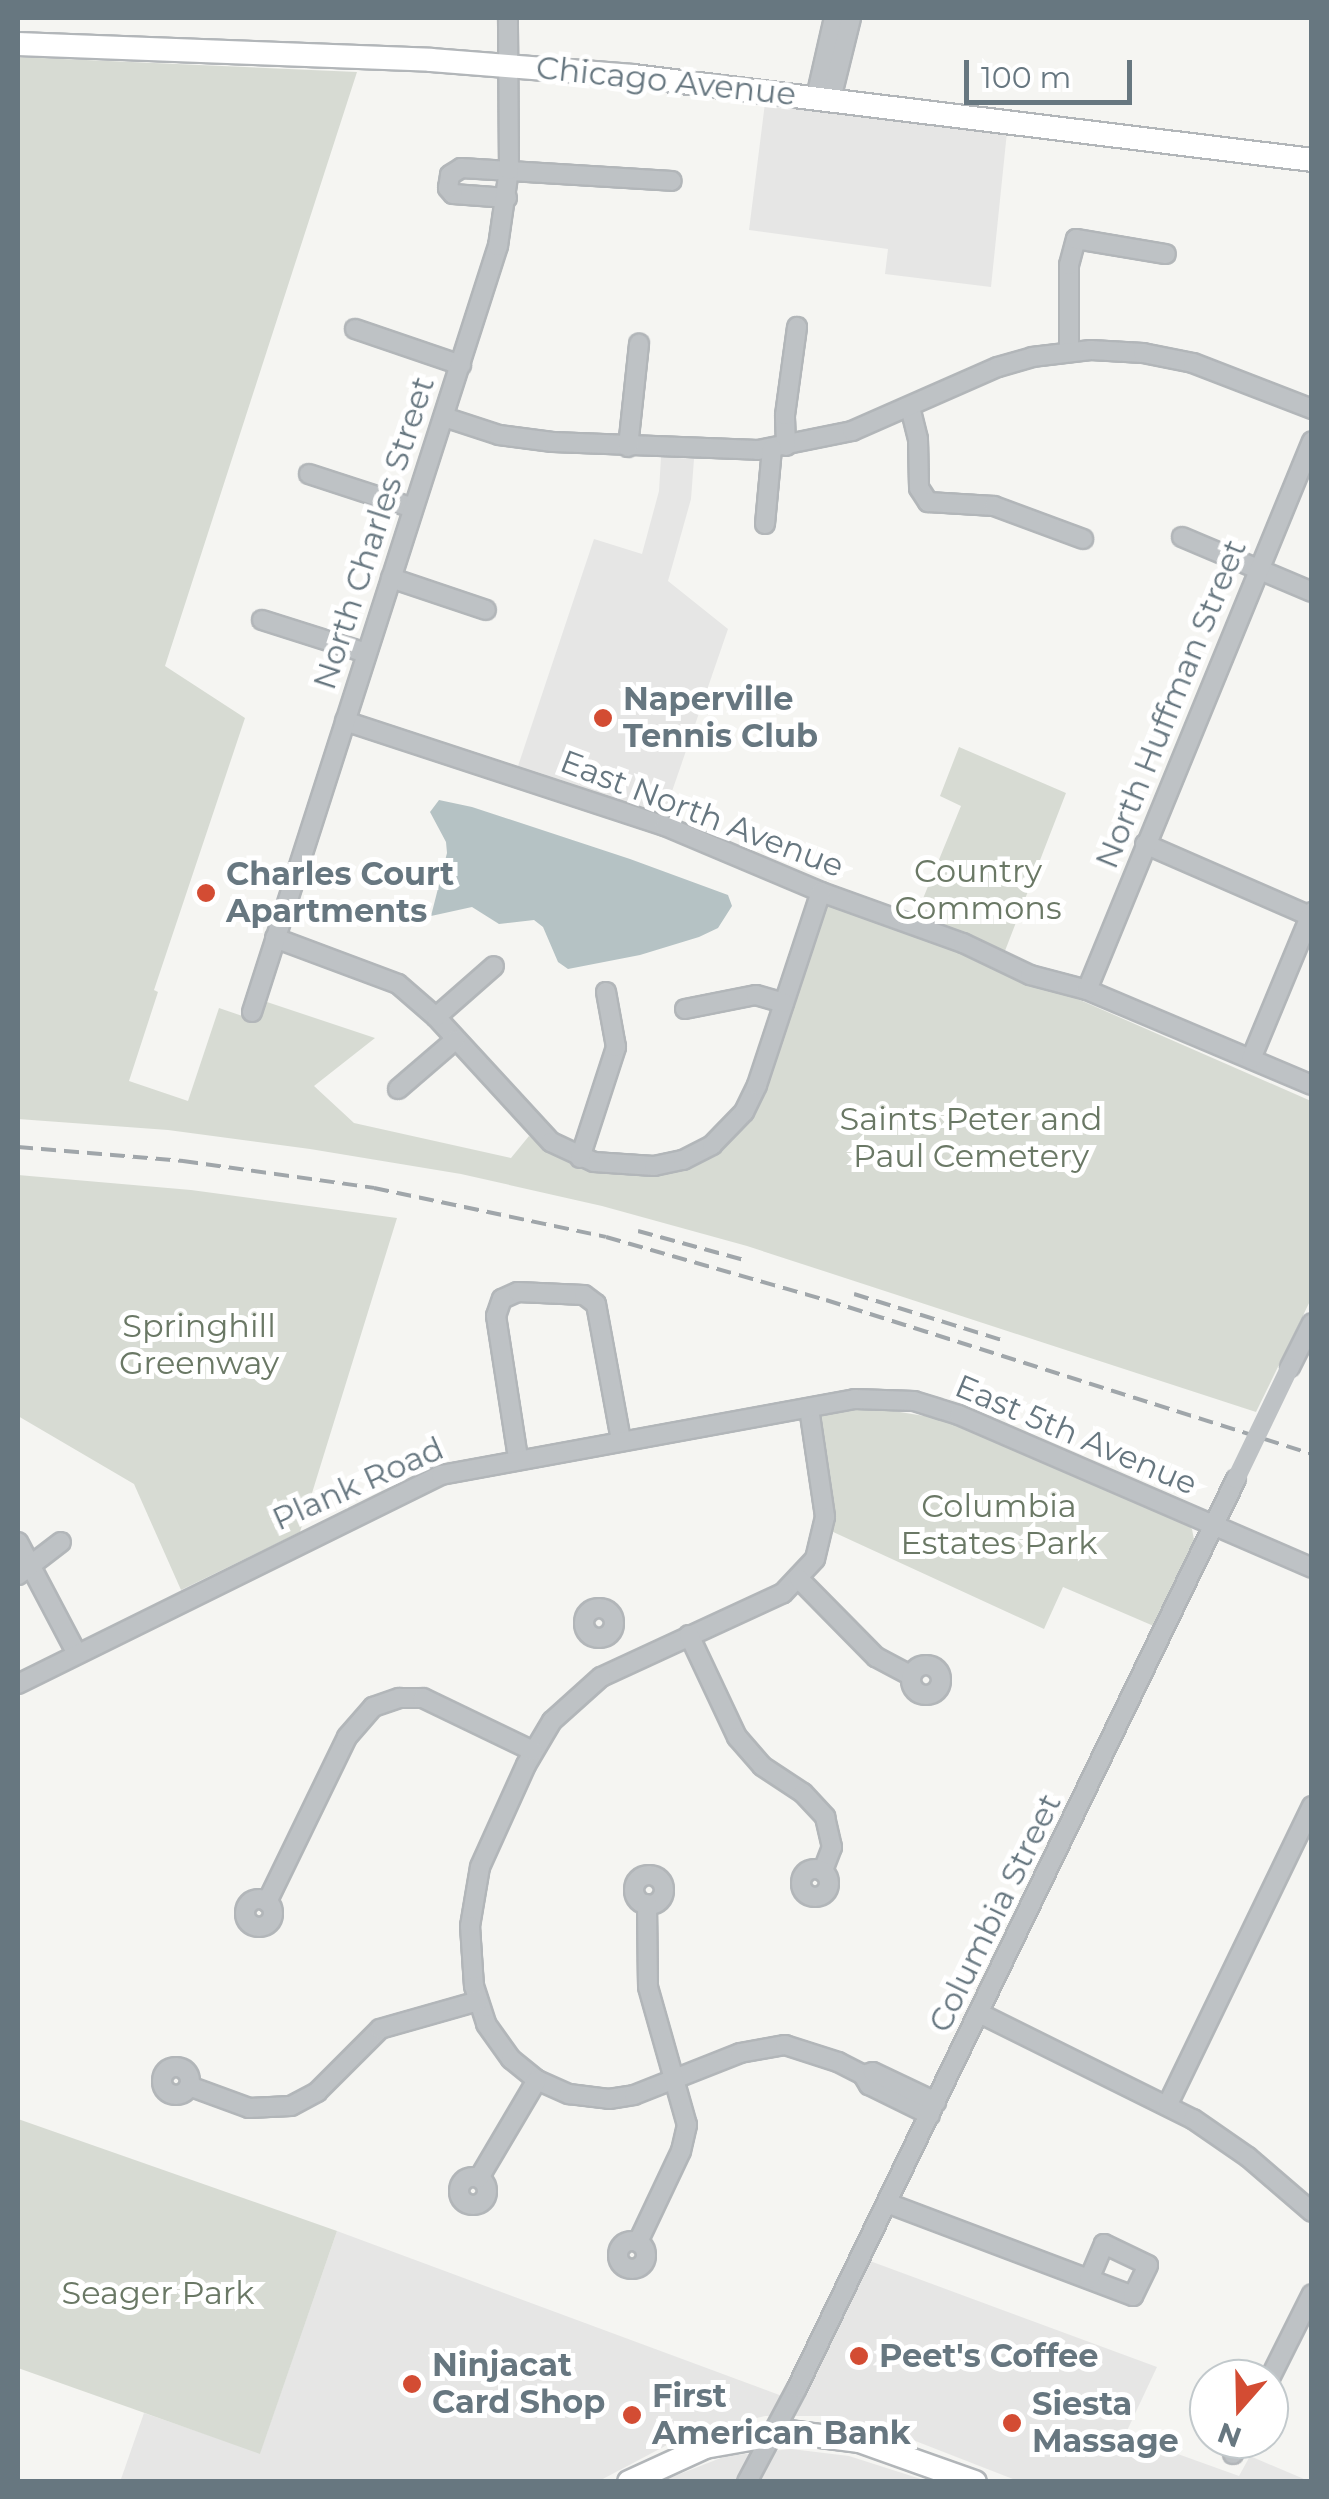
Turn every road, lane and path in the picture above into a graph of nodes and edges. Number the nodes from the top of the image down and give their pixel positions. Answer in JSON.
{"nodes":[{"id":1,"x":508,"y":18,"type":"edge"},
{"id":2,"x":834,"y":18,"type":"edge"},
{"id":3,"x":851,"y":18,"type":"edge"},
{"id":4,"x":18,"y":44,"type":"edge"},
{"id":5,"x":508,"y":66,"type":"junction"},
{"id":6,"x":824,"y":98,"type":"junction"},
{"id":7,"x":1312,"y":160,"type":"edge"},
{"id":8,"x":509,"y":170,"type":"junction"},
{"id":9,"x":672,"y":181,"type":"dead end"},
{"id":10,"x":507,"y":198,"type":"junction"},
{"id":11,"x":1166,"y":254,"type":"dead end"},
{"id":12,"x":797,"y":327,"type":"dead end"},
{"id":13,"x":355,"y":330,"type":"dead end"},
{"id":14,"x":638,"y":344,"type":"dead end"},
{"id":15,"x":1069,"y":352,"type":"junction"},
{"id":16,"x":461,"y":365,"type":"junction"},
{"id":17,"x":910,"y":406,"type":"junction"},
{"id":18,"x":1312,"y":409,"type":"edge"},
{"id":19,"x":444,"y":416,"type":"junction"},
{"id":20,"x":1312,"y":441,"type":"edge"},
{"id":21,"x":628,"y":447,"type":"junction"},
{"id":22,"x":779,"y":447,"type":"junction"},
{"id":23,"x":308,"y":474,"type":"dead end"},
{"id":24,"x":413,"y":508,"type":"junction"},
{"id":25,"x":765,"y":524,"type":"dead end"},
{"id":26,"x":1182,"y":537,"type":"dead end"},
{"id":27,"x":1082,"y":539,"type":"dead end"},
{"id":28,"x":1258,"y":569,"type":"junction"},
{"id":29,"x":391,"y":578,"type":"junction"},
{"id":30,"x":1312,"y":592,"type":"edge"},
{"id":31,"x":486,"y":610,"type":"dead end"},
{"id":32,"x":262,"y":620,"type":"dead end"},
{"id":33,"x":366,"y":653,"type":"junction"},
{"id":34,"x":344,"y":721,"type":"junction"},
{"id":35,"x":1145,"y":844,"type":"junction"},
{"id":36,"x":821,"y":892,"type":"junction"},
{"id":37,"x":1311,"y":915,"type":"edge"},
{"id":38,"x":275,"y":938,"type":"junction"},
{"id":39,"x":494,"y":966,"type":"dead end"},
{"id":40,"x":1087,"y":990,"type":"junction"},
{"id":41,"x":606,"y":992,"type":"dead end"},
{"id":42,"x":784,"y":1003,"type":"junction"},
{"id":43,"x":685,"y":1009,"type":"dead end"},
{"id":44,"x":252,"y":1012,"type":"dead end"},
{"id":45,"x":436,"y":1017,"type":"junction"},
{"id":46,"x":455,"y":1040,"type":"junction"},
{"id":47,"x":1251,"y":1059,"type":"junction"},
{"id":48,"x":1312,"y":1085,"type":"edge"},
{"id":49,"x":398,"y":1089,"type":"dead end"},
{"id":50,"x":580,"y":1158,"type":"junction"},
{"id":51,"x":1312,"y":1324,"type":"edge"},
{"id":52,"x":809,"y":1408,"type":"junction"},
{"id":53,"x":621,"y":1440,"type":"junction"},
{"id":54,"x":518,"y":1458,"type":"junction"},
{"id":55,"x":1213,"y":1526,"type":"junction"},
{"id":56,"x":18,"y":1542,"type":"edge"},
{"id":57,"x":61,"y":1542,"type":"dead end"},
{"id":58,"x":1312,"y":1568,"type":"edge"},
{"id":59,"x":25,"y":1571,"type":"edge"},
{"id":60,"x":799,"y":1580,"type":"junction"},
{"id":61,"x":690,"y":1635,"type":"junction"},
{"id":62,"x":606,"y":1636,"type":"dead end"},
{"id":63,"x":76,"y":1652,"type":"junction"},
{"id":64,"x":620,"y":1667,"type":"junction"},
{"id":65,"x":912,"y":1676,"type":"dead end"},
{"id":66,"x":18,"y":1684,"type":"edge"},
{"id":67,"x":533,"y":1751,"type":"junction"},
{"id":68,"x":1312,"y":1806,"type":"edge"},
{"id":69,"x":822,"y":1871,"type":"dead end"},
{"id":70,"x":266,"y":1902,"type":"dead end"},
{"id":71,"x":647,"y":1904,"type":"dead end"},
{"id":72,"x":478,"y":2002,"type":"junction"},
{"id":73,"x":979,"y":2013,"type":"junction"},
{"id":74,"x":538,"y":2080,"type":"junction"},
{"id":75,"x":675,"y":2080,"type":"junction"},
{"id":76,"x":189,"y":2086,"type":"dead end"},
{"id":77,"x":1168,"y":2104,"type":"junction"},
{"id":78,"x":933,"y":2108,"type":"junction"},
{"id":79,"x":480,"y":2178,"type":"dead end"},
{"id":80,"x":887,"y":2203,"type":"junction"},
{"id":81,"x":1312,"y":2212,"type":"edge"},
{"id":82,"x":638,"y":2242,"type":"dead end"},
{"id":83,"x":1089,"y":2279,"type":"dead end"},
{"id":84,"x":1312,"y":2294,"type":"edge"},
{"id":85,"x":1280,"y":2359,"type":"edge"},
{"id":86,"x":773,"y":2434,"type":"junction"},
{"id":87,"x":629,"y":2482,"type":"edge"},
{"id":88,"x":747,"y":2482,"type":"edge"},
{"id":89,"x":974,"y":2482,"type":"edge"}],
"edges":[{"from":1,"to":5,"type":"street","name":"North Charles Street"},
{"from":2,"to":6,"type":"street"},
{"from":3,"to":6,"type":"street"},
{"from":4,"to":5,"type":"main road","name":"Chicago Avenue"},
{"from":5,"to":6,"type":"main road","name":"Chicago Avenue"},
{"from":5,"to":8,"type":"street","name":"North Charles Street"},
{"from":6,"to":7,"type":"main road","name":"Chicago Avenue"},
{"from":8,"to":9,"type":"street"},
{"from":8,"to":10,"type":"street","name":"North Charles Street"},
{"from":8,"to":10,"type":"street"},
{"from":10,"to":16,"type":"street","name":"North Charles Street"},
{"from":11,"to":15,"type":"street"},
{"from":12,"to":22,"type":"street"},
{"from":13,"to":16,"type":"street"},
{"from":14,"to":21,"type":"street"},
{"from":15,"to":17,"type":"street"},
{"from":15,"to":18,"type":"street"},
{"from":16,"to":19,"type":"street","name":"North Charles Street"},
{"from":17,"to":22,"type":"street"},
{"from":17,"to":27,"type":"street"},
{"from":19,"to":21,"type":"street"},
{"from":19,"to":24,"type":"street","name":"North Charles Street"},
{"from":20,"to":28,"type":"street","name":"North Huffman Street"},
{"from":21,"to":22,"type":"street"},
{"from":22,"to":25,"type":"street"},
{"from":23,"to":24,"type":"street"},
{"from":24,"to":29,"type":"street","name":"North Charles Street"},
{"from":26,"to":28,"type":"street"},
{"from":28,"to":30,"type":"street"},
{"from":28,"to":35,"type":"street","name":"North Huffman Street"},
{"from":29,"to":31,"type":"street"},
{"from":29,"to":33,"type":"street","name":"North Charles Street"},
{"from":32,"to":33,"type":"street"},
{"from":33,"to":34,"type":"street","name":"North Charles Street"},
{"from":34,"to":36,"type":"street","name":"East North Avenue"},
{"from":34,"to":38,"type":"street","name":"North Charles Street"},
{"from":35,"to":37,"type":"street"},
{"from":35,"to":40,"type":"street","name":"North Huffman Street"},
{"from":36,"to":40,"type":"street","name":"East North Avenue"},
{"from":36,"to":42,"type":"street"},
{"from":37,"to":47,"type":"street"},
{"from":38,"to":44,"type":"street","name":"North Charles Street"},
{"from":38,"to":45,"type":"street"},
{"from":39,"to":45,"type":"street"},
{"from":40,"to":47,"type":"street","name":"East North Avenue"},
{"from":41,"to":50,"type":"street"},
{"from":42,"to":43,"type":"street"},
{"from":42,"to":50,"type":"street"},
{"from":45,"to":46,"type":"street"},
{"from":46,"to":49,"type":"street"},
{"from":46,"to":50,"type":"street"},
{"from":47,"to":48,"type":"street","name":"East North Avenue"},
{"from":51,"to":55,"type":"street","name":"Columbia Street","bridge":true},
{"from":52,"to":53,"type":"street","name":"Plank Road"},
{"from":52,"to":55,"type":"street","name":"East 5th Avenue"},
{"from":52,"to":60,"type":"street"},
{"from":53,"to":54,"type":"street","name":"Plank Road"},
{"from":53,"to":54,"type":"street"},
{"from":54,"to":63,"type":"street","name":"Plank Road"},
{"from":55,"to":58,"type":"street","name":"East 5th Avenue"},
{"from":55,"to":73,"type":"street","name":"Columbia Street"},
{"from":56,"to":59,"type":"street"},
{"from":57,"to":59,"type":"street"},
{"from":59,"to":63,"type":"street"},
{"from":60,"to":61,"type":"street"},
{"from":60,"to":65,"type":"street"},
{"from":61,"to":64,"type":"street"},
{"from":61,"to":69,"type":"street"},
{"from":62,"to":64,"type":"street"},
{"from":63,"to":66,"type":"street","name":"Plank Road"},
{"from":64,"to":67,"type":"street"},
{"from":67,"to":70,"type":"street"},
{"from":67,"to":72,"type":"street"},
{"from":68,"to":77,"type":"street"},
{"from":71,"to":75,"type":"street"},
{"from":72,"to":74,"type":"street"},
{"from":72,"to":76,"type":"street"},
{"from":73,"to":77,"type":"street"},
{"from":73,"to":78,"type":"street","name":"Columbia Street"},
{"from":74,"to":75,"type":"street"},
{"from":74,"to":79,"type":"street"},
{"from":75,"to":78,"type":"street"},
{"from":75,"to":82,"type":"street"},
{"from":77,"to":81,"type":"street"},
{"from":78,"to":80,"type":"street","name":"Columbia Street"},
{"from":80,"to":83,"type":"street"},
{"from":80,"to":86,"type":"street","name":"Columbia Street"},
{"from":84,"to":85,"type":"street"},
{"from":86,"to":87,"type":"main road"},
{"from":86,"to":88,"type":"street","name":"Columbia Street"},
{"from":86,"to":89,"type":"main road"}]}
